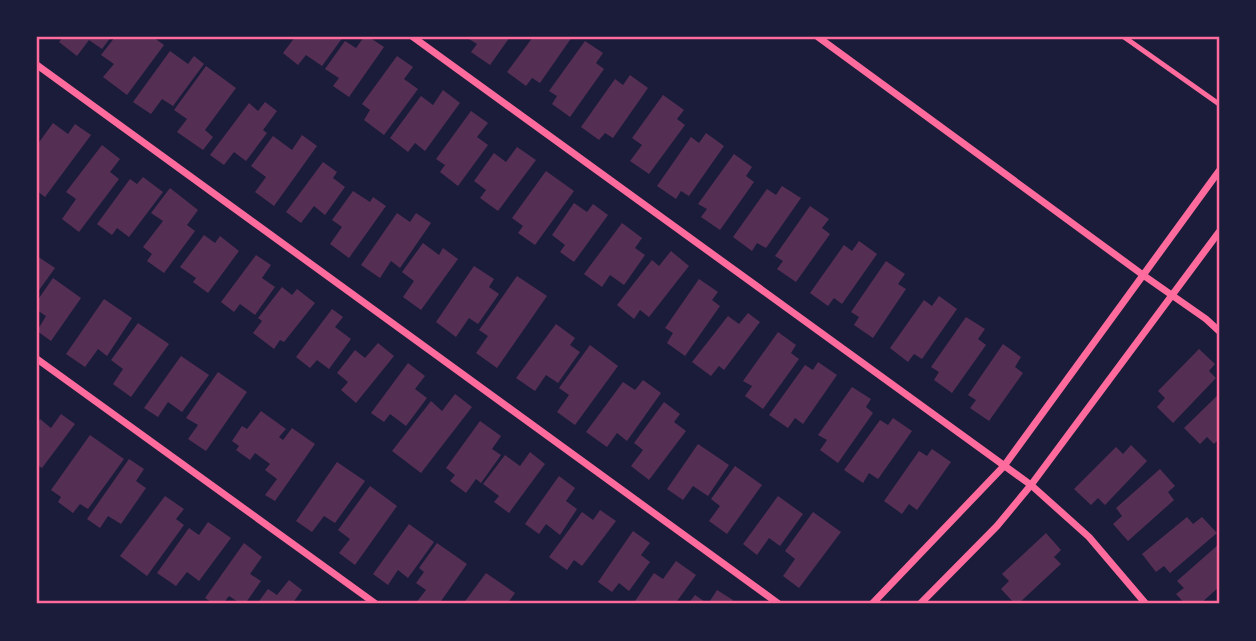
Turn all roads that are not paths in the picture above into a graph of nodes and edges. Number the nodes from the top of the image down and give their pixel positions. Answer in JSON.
{"nodes":[{"id":1,"x":413,"y":37,"type":"edge"},
{"id":2,"x":818,"y":37,"type":"edge"},
{"id":3,"x":1124,"y":37,"type":"edge"},
{"id":4,"x":37,"y":65,"type":"edge"},
{"id":5,"x":1219,"y":104,"type":"edge"},
{"id":6,"x":1219,"y":171,"type":"edge"},
{"id":7,"x":1219,"y":232,"type":"edge"},
{"id":8,"x":1143,"y":275,"type":"junction"},
{"id":9,"x":1173,"y":296,"type":"junction"},
{"id":10,"x":1219,"y":331,"type":"edge"},
{"id":11,"x":37,"y":359,"type":"edge"},
{"id":12,"x":1004,"y":466,"type":"junction"},
{"id":13,"x":1031,"y":485,"type":"junction"},
{"id":14,"x":376,"y":604,"type":"edge"},
{"id":15,"x":779,"y":604,"type":"edge"},
{"id":16,"x":872,"y":604,"type":"edge"},
{"id":17,"x":920,"y":604,"type":"edge"},
{"id":18,"x":1146,"y":604,"type":"edge"}],
"edges":[{"from":1,"to":12,"type":"street"},
{"from":2,"to":8,"type":"street"},
{"from":3,"to":5,"type":"lane"},
{"from":4,"to":15,"type":"street"},
{"from":6,"to":8,"type":"street"},
{"from":7,"to":9,"type":"street"},
{"from":8,"to":9,"type":"street"},
{"from":8,"to":12,"type":"street"},
{"from":9,"to":10,"type":"street"},
{"from":9,"to":13,"type":"street"},
{"from":11,"to":14,"type":"street"},
{"from":12,"to":13,"type":"street"},
{"from":12,"to":16,"type":"street"},
{"from":13,"to":17,"type":"street"},
{"from":13,"to":18,"type":"street"}]}
